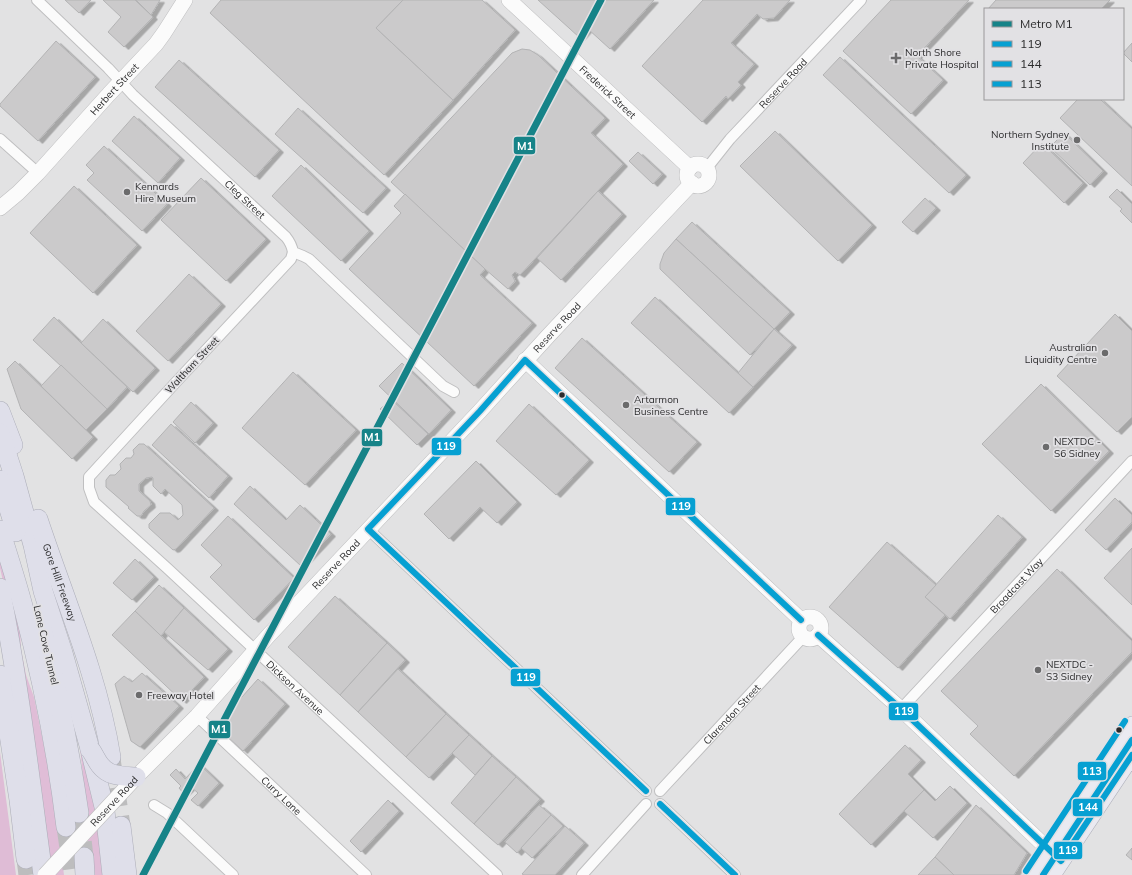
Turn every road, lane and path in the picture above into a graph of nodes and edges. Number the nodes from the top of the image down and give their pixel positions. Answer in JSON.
{"nodes":[{"id":1,"x":36,"y":0,"type":"edge"},
{"id":2,"x":185,"y":0,"type":"edge"},
{"id":3,"x":509,"y":0,"type":"edge"},
{"id":4,"x":862,"y":0,"type":"edge"},
{"id":5,"x":120,"y":82,"type":"junction"},
{"id":6,"x":0,"y":139,"type":"edge"},
{"id":7,"x":690,"y":168,"type":"junction"},
{"id":8,"x":707,"y":168,"type":"junction"},
{"id":9,"x":38,"y":173,"type":"junction"},
{"id":10,"x":692,"y":183,"type":"junction"},
{"id":11,"x":0,"y":208,"type":"edge"},
{"id":12,"x":293,"y":252,"type":"junction"},
{"id":13,"x":525,"y":360,"type":"junction"},
{"id":14,"x":454,"y":392,"type":"dead end"},
{"id":15,"x":0,"y":411,"type":"edge"},
{"id":16,"x":0,"y":433,"type":"edge"},
{"id":17,"x":1132,"y":461,"type":"edge"},
{"id":18,"x":89,"y":477,"type":"joint"},
{"id":19,"x":0,"y":480,"type":"edge"},
{"id":20,"x":368,"y":529,"type":"junction"},
{"id":21,"x":0,"y":530,"type":"edge"},
{"id":22,"x":0,"y":588,"type":"edge"},
{"id":23,"x":802,"y":620,"type":"junction"},
{"id":24,"x":818,"y":635,"type":"junction"},
{"id":25,"x":803,"y":637,"type":"junction"},
{"id":26,"x":255,"y":650,"type":"junction"},
{"id":27,"x":0,"y":675,"type":"edge"},
{"id":28,"x":901,"y":709,"type":"junction"},
{"id":29,"x":197,"y":716,"type":"junction"},
{"id":30,"x":1132,"y":725,"type":"edge"},
{"id":31,"x":90,"y":749,"type":"junction"},
{"id":32,"x":1132,"y":755,"type":"edge"},
{"id":33,"x":111,"y":757,"type":"tunnel mouth"},
{"id":34,"x":136,"y":777,"type":"junction"},
{"id":35,"x":646,"y":791,"type":"junction"},
{"id":36,"x":660,"y":791,"type":"junction"},
{"id":37,"x":646,"y":804,"type":"junction"},
{"id":38,"x":660,"y":804,"type":"junction"},
{"id":39,"x":154,"y":805,"type":"dead end"},
{"id":40,"x":105,"y":811,"type":"junction"},
{"id":41,"x":122,"y":826,"type":"tunnel mouth"},
{"id":42,"x":1049,"y":850,"type":"junction"},
{"id":43,"x":26,"y":859,"type":"tunnel mouth"},
{"id":44,"x":1057,"y":868,"type":"edge"},
{"id":45,"x":44,"y":875,"type":"edge"},
{"id":46,"x":112,"y":875,"type":"edge"},
{"id":47,"x":127,"y":875,"type":"edge"},
{"id":48,"x":233,"y":875,"type":"edge"},
{"id":49,"x":366,"y":875,"type":"edge"},
{"id":50,"x":497,"y":875,"type":"edge"},
{"id":51,"x":582,"y":875,"type":"edge"},
{"id":52,"x":736,"y":875,"type":"edge"},
{"id":53,"x":1033,"y":875,"type":"edge"}],
"edges":[{"from":1,"to":5,"type":"street","name":"Cleg Street"},
{"from":2,"to":5,"type":"street","name":"Herbert Street"},
{"from":3,"to":7,"type":"street","name":"Frederick Street"},
{"from":4,"to":8,"type":"street","name":"Reserve Road"},
{"from":5,"to":9,"type":"street","name":"Herbert Street"},
{"from":5,"to":12,"type":"street","name":"Cleg Street"},
{"from":6,"to":9,"type":"street"},
{"from":7,"to":8,"type":"street"},
{"from":7,"to":10,"type":"street"},
{"from":8,"to":10,"type":"street"},
{"from":9,"to":11,"type":"street","name":"Herbert Street"},
{"from":10,"to":13,"type":"street","name":"Reserve Road"},
{"from":12,"to":14,"type":"street"},
{"from":12,"to":18,"type":"street","name":"Waltham Street"},
{"from":13,"to":20,"type":"street","name":"Reserve Road"},
{"from":13,"to":23,"type":"street"},
{"from":15,"to":33,"type":"highway","name":"Gore Hill Freeway"},
{"from":16,"to":31,"type":"highway"},
{"from":17,"to":28,"type":"street","name":"Broadcast Way"},
{"from":18,"to":26,"type":"street","name":"Dickson Avenue"},
{"from":19,"to":21,"type":"highway","name":"Lane Cove Tunnel"},
{"from":20,"to":26,"type":"street","name":"Reserve Road"},
{"from":20,"to":35,"type":"street"},
{"from":22,"to":45,"type":"highway"},
{"from":23,"to":24,"type":"street"},
{"from":23,"to":25,"type":"street"},
{"from":24,"to":25,"type":"street"},
{"from":24,"to":28,"type":"street"},
{"from":25,"to":36,"type":"street","name":"Clarendon Street"},
{"from":26,"to":29,"type":"street","name":"Reserve Road"},
{"from":26,"to":50,"type":"street","name":"Dickson Avenue"},
{"from":27,"to":43,"type":"highway"},
{"from":28,"to":42,"type":"street"},
{"from":29,"to":34,"type":"street","name":"Reserve Road"},
{"from":29,"to":49,"type":"street","name":"Curry Lane"},
{"from":30,"to":42,"type":"main road"},
{"from":31,"to":34,"type":"highway","bridge":true},
{"from":31,"to":40,"type":"highway","bridge":true},
{"from":32,"to":44,"type":"main road"},
{"from":34,"to":40,"type":"street","name":"Reserve Road","bridge":true},
{"from":35,"to":36,"type":"street"},
{"from":35,"to":37,"type":"street"},
{"from":36,"to":38,"type":"street"},
{"from":37,"to":38,"type":"street"},
{"from":37,"to":51,"type":"street"},
{"from":38,"to":52,"type":"street"},
{"from":39,"to":48,"type":"street"},
{"from":40,"to":45,"type":"street","name":"Reserve Road","bridge":true},
{"from":40,"to":46,"type":"highway"},
{"from":41,"to":47,"type":"highway"},
{"from":42,"to":44,"type":"main road"},
{"from":42,"to":53,"type":"main road"}]}
